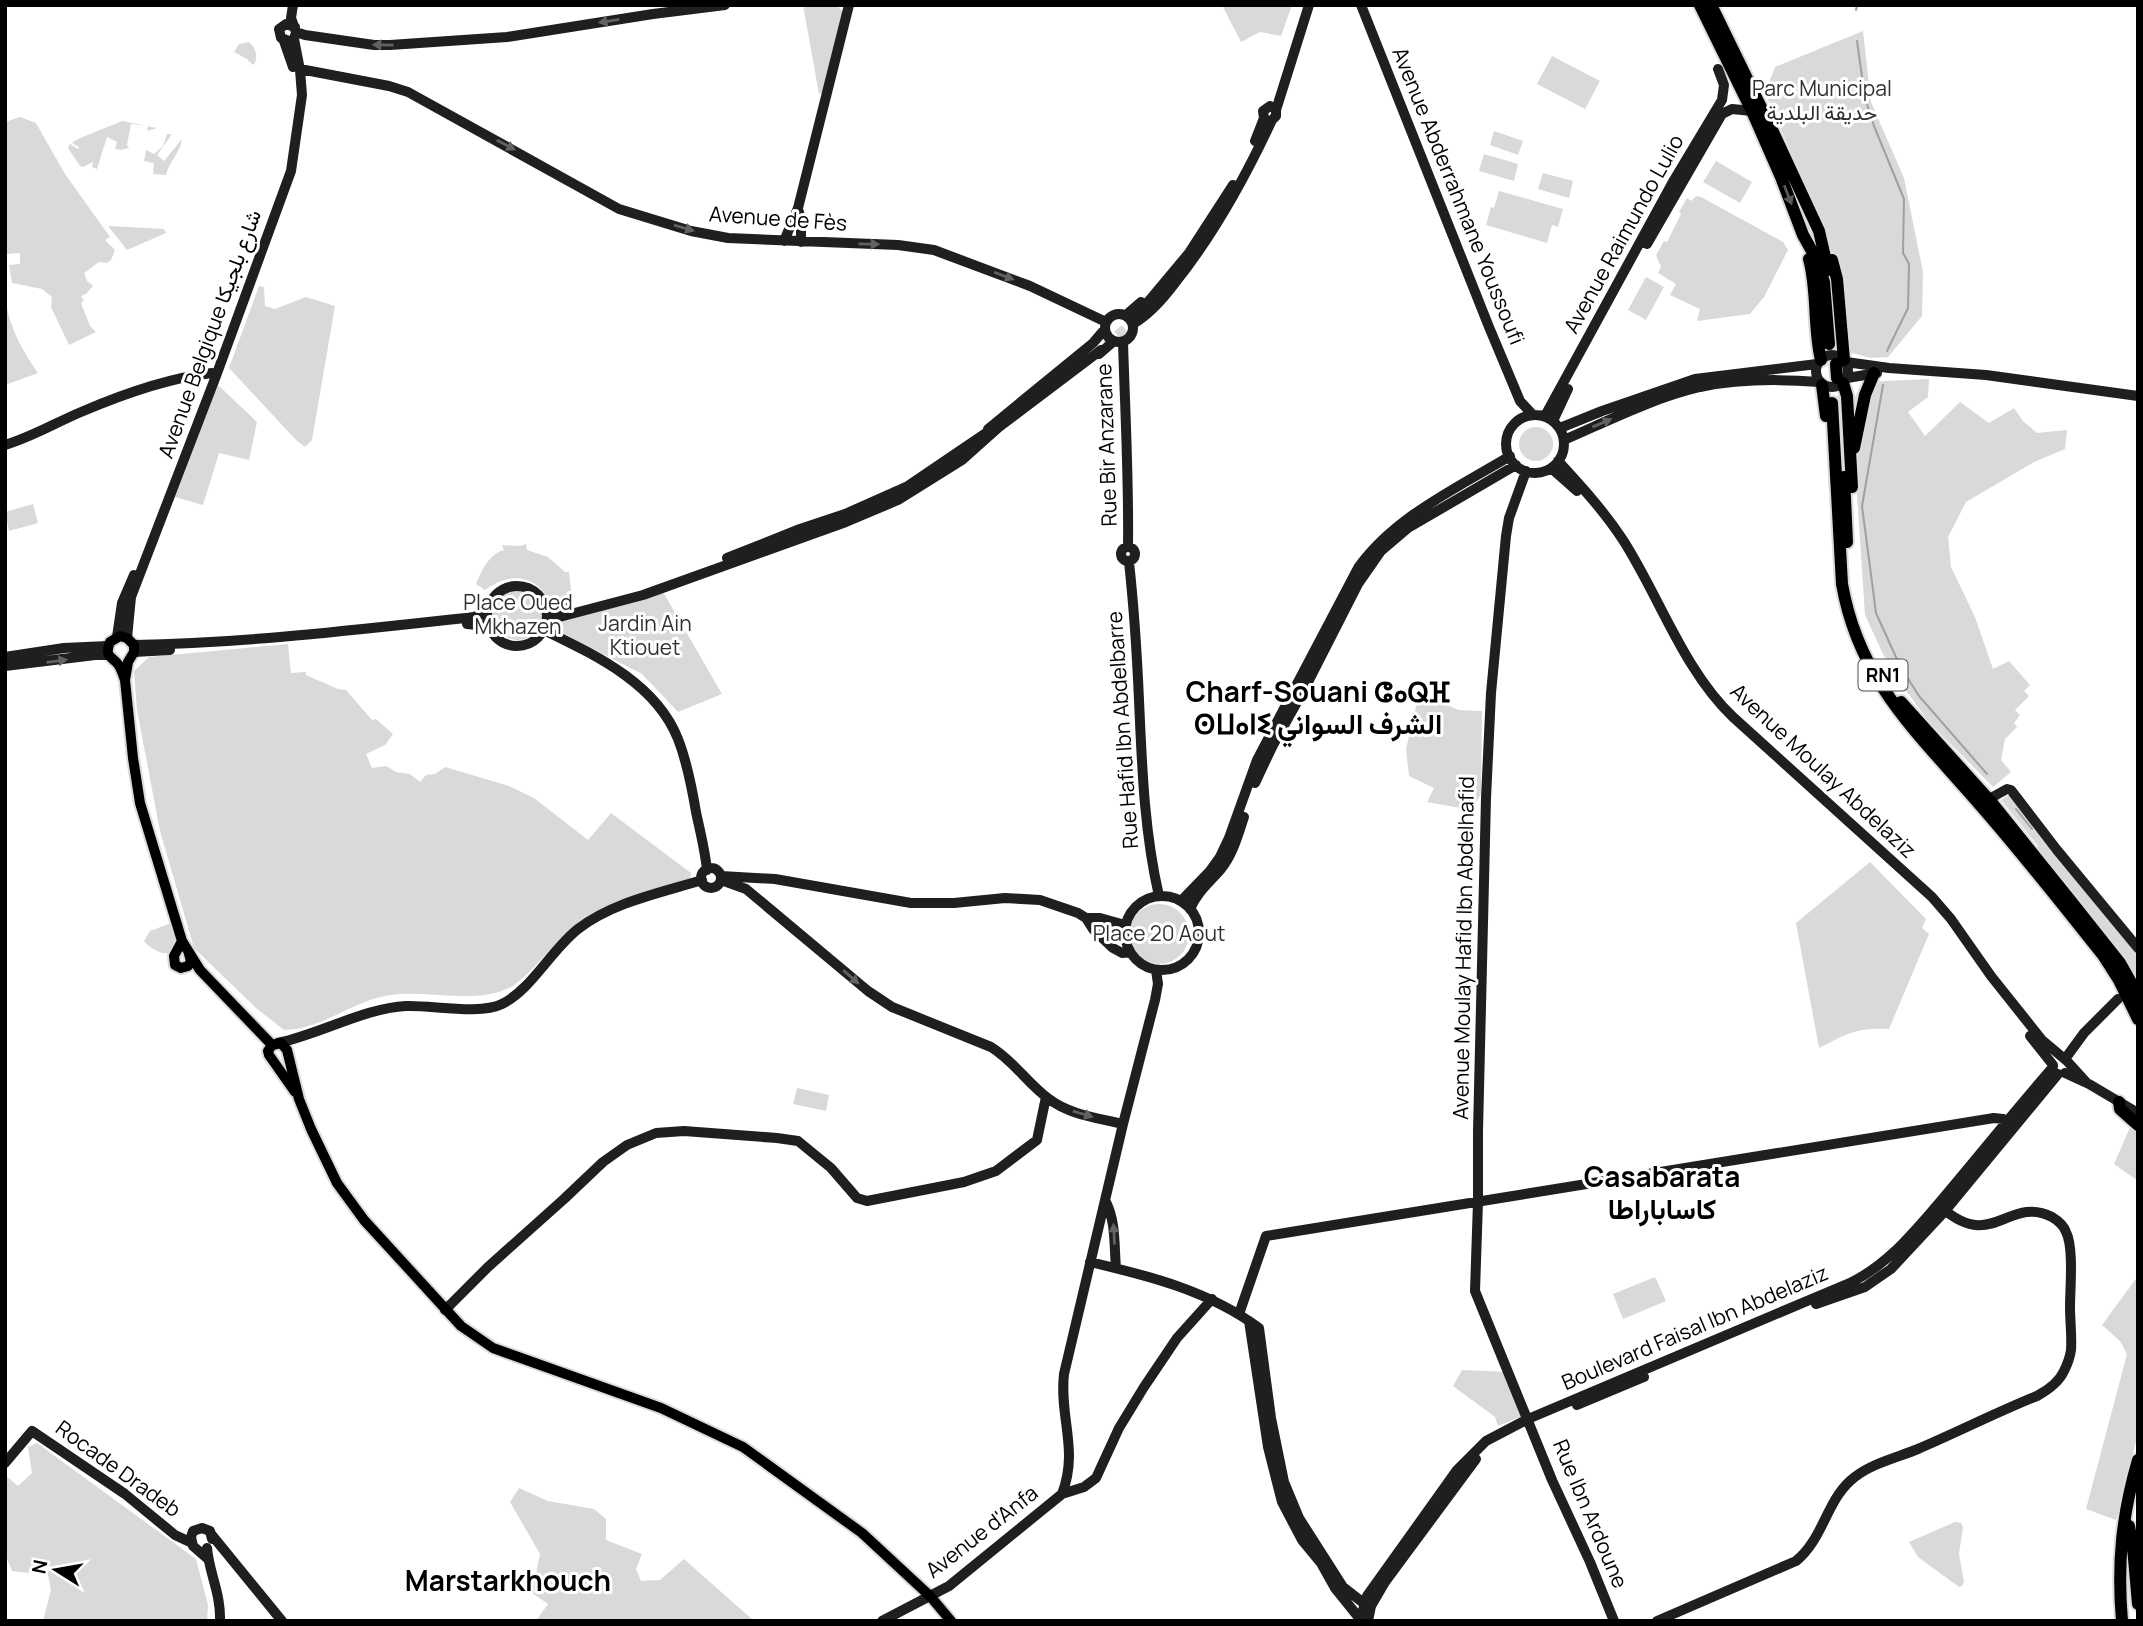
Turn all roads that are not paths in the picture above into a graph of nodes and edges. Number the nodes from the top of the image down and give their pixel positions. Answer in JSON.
{"nodes":[{"id":1,"x":725,"y":5,"type":"edge"},
{"id":2,"x":851,"y":5,"type":"edge"},
{"id":3,"x":860,"y":5,"type":"edge"},
{"id":4,"x":1304,"y":5,"type":"edge"},
{"id":5,"x":1310,"y":5,"type":"edge"},
{"id":6,"x":1361,"y":5,"type":"edge"},
{"id":7,"x":1700,"y":5,"type":"edge"},
{"id":8,"x":1711,"y":5,"type":"edge"},
{"id":9,"x":289,"y":6,"type":"edge"},
{"id":10,"x":291,"y":33,"type":"junction"},
{"id":11,"x":1721,"y":49,"type":"junction"},
{"id":12,"x":296,"y":66,"type":"junction"},
{"id":13,"x":1718,"y":69,"type":"joint"},
{"id":14,"x":1273,"y":108,"type":"junction"},
{"id":15,"x":1752,"y":111,"type":"junction"},
{"id":16,"x":798,"y":208,"type":"junction"},
{"id":17,"x":1803,"y":235,"type":"junction"},
{"id":18,"x":1821,"y":235,"type":"junction"},
{"id":19,"x":784,"y":241,"type":"junction"},
{"id":20,"x":801,"y":242,"type":"junction"},
{"id":21,"x":1200,"y":243,"type":"junction"},
{"id":22,"x":1140,"y":314,"type":"tunnel mouth"},
{"id":23,"x":1126,"y":315,"type":"junction"},
{"id":24,"x":1133,"y":324,"type":"junction"},
{"id":25,"x":1106,"y":325,"type":"junction"},
{"id":26,"x":1119,"y":342,"type":"junction"},
{"id":27,"x":1100,"y":347,"type":"tunnel mouth"},
{"id":28,"x":1889,"y":368,"type":"junction"},
{"id":29,"x":1833,"y":371,"type":"junction"},
{"id":30,"x":212,"y":373,"type":"junction"},
{"id":31,"x":1874,"y":373,"type":"junction"},
{"id":32,"x":2138,"y":396,"type":"edge"},
{"id":33,"x":1520,"y":401,"type":"junction"},
{"id":34,"x":1836,"y":403,"type":"tunnel mouth"},
{"id":35,"x":1533,"y":415,"type":"junction"},
{"id":36,"x":1520,"y":419,"type":"junction"},
{"id":37,"x":1553,"y":422,"type":"junction"},
{"id":38,"x":985,"y":437,"type":"junction"},
{"id":39,"x":1564,"y":440,"type":"junction"},
{"id":40,"x":5,"y":445,"type":"edge"},
{"id":41,"x":1851,"y":459,"type":"junction"},
{"id":42,"x":1513,"y":461,"type":"junction"},
{"id":43,"x":1555,"y":464,"type":"junction"},
{"id":44,"x":1526,"y":471,"type":"junction"},
{"id":45,"x":1842,"y":518,"type":"junction"},
{"id":46,"x":1128,"y":547,"type":"joint"},
{"id":47,"x":546,"y":607,"type":"junction"},
{"id":48,"x":487,"y":612,"type":"junction"},
{"id":49,"x":548,"y":620,"type":"junction"},
{"id":50,"x":487,"y":626,"type":"junction"},
{"id":51,"x":544,"y":630,"type":"junction"},
{"id":52,"x":122,"y":650,"type":"junction"},
{"id":53,"x":5,"y":657,"type":"edge"},
{"id":54,"x":5,"y":666,"type":"edge"},
{"id":55,"x":1993,"y":799,"type":"junction"},
{"id":56,"x":707,"y":870,"type":"junction"},
{"id":57,"x":752,"y":877,"type":"junction"},
{"id":58,"x":721,"y":878,"type":"junction"},
{"id":59,"x":702,"y":880,"type":"junction"},
{"id":60,"x":746,"y":889,"type":"junction"},
{"id":61,"x":1159,"y":896,"type":"junction"},
{"id":62,"x":1181,"y":901,"type":"junction"},
{"id":63,"x":1190,"y":909,"type":"junction"},
{"id":64,"x":1086,"y":918,"type":"junction"},
{"id":65,"x":1125,"y":925,"type":"junction"},
{"id":66,"x":2138,"y":948,"type":"edge"},
{"id":67,"x":1129,"y":952,"type":"junction"},
{"id":68,"x":1156,"y":970,"type":"junction"},
{"id":69,"x":1170,"y":970,"type":"junction"},
{"id":70,"x":1158,"y":984,"type":"junction"},
{"id":71,"x":2138,"y":995,"type":"edge"},
{"id":72,"x":2118,"y":999,"type":"dead end"},
{"id":73,"x":2138,"y":1019,"type":"edge"},
{"id":74,"x":281,"y":1047,"type":"junction"},
{"id":75,"x":273,"y":1060,"type":"junction"},
{"id":76,"x":2061,"y":1066,"type":"junction"},
{"id":77,"x":1046,"y":1097,"type":"junction"},
{"id":78,"x":299,"y":1099,"type":"junction"},
{"id":79,"x":2119,"y":1102,"type":"junction"},
{"id":80,"x":2138,"y":1113,"type":"edge"},
{"id":81,"x":1123,"y":1124,"type":"junction"},
{"id":82,"x":2011,"y":1125,"type":"junction"},
{"id":83,"x":2138,"y":1125,"type":"edge"},
{"id":84,"x":1106,"y":1202,"type":"junction"},
{"id":85,"x":1479,"y":1202,"type":"junction"},
{"id":86,"x":1941,"y":1207,"type":"junction"},
{"id":87,"x":1090,"y":1262,"type":"junction"},
{"id":88,"x":1116,"y":1268,"type":"junction"},
{"id":89,"x":1212,"y":1299,"type":"junction"},
{"id":90,"x":445,"y":1310,"type":"junction"},
{"id":91,"x":1244,"y":1317,"type":"junction"},
{"id":92,"x":1529,"y":1422,"type":"junction"},
{"id":93,"x":2138,"y":1460,"type":"edge"},
{"id":94,"x":5,"y":1463,"type":"edge"},
{"id":95,"x":2138,"y":1484,"type":"edge"},
{"id":96,"x":1062,"y":1494,"type":"junction"},
{"id":97,"x":2125,"y":1527,"type":"junction"},
{"id":98,"x":211,"y":1534,"type":"junction"},
{"id":99,"x":197,"y":1543,"type":"junction"},
{"id":100,"x":223,"y":1549,"type":"junction"},
{"id":101,"x":930,"y":1596,"type":"junction"},
{"id":102,"x":2138,"y":1604,"type":"edge"},
{"id":103,"x":1367,"y":1606,"type":"junction"},
{"id":104,"x":1363,"y":1620,"type":"edge"},
{"id":105,"x":220,"y":1621,"type":"edge"},
{"id":106,"x":282,"y":1621,"type":"edge"},
{"id":107,"x":882,"y":1621,"type":"edge"},
{"id":108,"x":951,"y":1621,"type":"edge"},
{"id":109,"x":1615,"y":1621,"type":"edge"},
{"id":110,"x":1657,"y":1621,"type":"edge"},
{"id":111,"x":2115,"y":1621,"type":"edge"},
{"id":112,"x":2122,"y":1621,"type":"edge"},
{"id":113,"x":2130,"y":1621,"type":"edge"}],
"edges":[{"from":1,"to":10,"type":"street","one_way":true},
{"from":2,"to":3,"type":"street"},
{"from":2,"to":16,"type":"street"},
{"from":4,"to":14,"type":"street"},
{"from":5,"to":14,"type":"street"},
{"from":6,"to":33,"type":"street","name":"Avenue Abderrahmane Youssoufi"},
{"from":7,"to":11,"type":"highway"},
{"from":8,"to":18,"type":"highway"},
{"from":9,"to":10,"type":"street"},
{"from":10,"to":12,"type":"street","name":"Avenue Belgique شارع بلجيكا"},
{"from":11,"to":13,"type":"highway"},
{"from":11,"to":15,"type":"highway"},
{"from":12,"to":19,"type":"street","name":"Avenue de Fès","one_way":true},
{"from":12,"to":30,"type":"street","name":"Avenue Belgique شارع بلجيكا"},
{"from":12,"to":52,"type":"street","name":"Avenue Belgique شارع بلجيكا"},
{"from":13,"to":37,"type":"street","name":"Avenue Raimundo Lulio"},
{"from":14,"to":21,"type":"street"},
{"from":15,"to":17,"type":"highway","one_way":true},
{"from":15,"to":37,"type":"street","name":"Avenue Raimundo Lulio"},
{"from":16,"to":19,"type":"street"},
{"from":16,"to":20,"type":"street"},
{"from":17,"to":18,"type":"highway"},
{"from":17,"to":29,"type":"highway"},
{"from":18,"to":29,"type":"highway"},
{"from":19,"to":20,"type":"street","name":"Avenue de Fès"},
{"from":20,"to":25,"type":"street","name":"Avenue de Fès","one_way":true},
{"from":21,"to":22,"type":"street"},
{"from":21,"to":23,"type":"street"},
{"from":21,"to":24,"type":"street"},
{"from":23,"to":24,"type":"street"},
{"from":23,"to":25,"type":"street"},
{"from":24,"to":26,"type":"street"},
{"from":25,"to":26,"type":"street"},
{"from":25,"to":38,"type":"street"},
{"from":26,"to":38,"type":"street"},
{"from":26,"to":46,"type":"street","name":"Rue Bir Anzarane"},
{"from":27,"to":38,"type":"street"},
{"from":28,"to":29,"type":"street"},
{"from":28,"to":31,"type":"street"},
{"from":28,"to":32,"type":"street"},
{"from":29,"to":31,"type":"street"},
{"from":29,"to":37,"type":"street"},
{"from":39,"to":29,"type":"street","one_way":true},
{"from":29,"to":41,"type":"highway"},
{"from":29,"to":45,"type":"highway"},
{"from":30,"to":40,"type":"street"},
{"from":30,"to":52,"type":"street","name":"Avenue Belgique شارع بلجيكا"},
{"from":31,"to":41,"type":"highway"},
{"from":33,"to":35,"type":"street","name":"Avenue Abderrahmane Youssoufi"},
{"from":33,"to":36,"type":"street","name":"Avenue Abderrahmane Youssoufi"},
{"from":34,"to":45,"type":"highway","number":"RN1"},
{"from":35,"to":36,"type":"street"},
{"from":35,"to":37,"type":"street"},
{"from":36,"to":42,"type":"street"},
{"from":37,"to":39,"type":"street"},
{"from":38,"to":47,"type":"street"},
{"from":38,"to":49,"type":"street"},
{"from":39,"to":43,"type":"street"},
{"from":41,"to":45,"type":"highway"},
{"from":42,"to":44,"type":"street"},
{"from":42,"to":62,"type":"street"},
{"from":42,"to":63,"type":"street"},
{"from":43,"to":44,"type":"street"},
{"from":43,"to":76,"type":"street","name":"Avenue Moulay Abdelaziz"},
{"from":44,"to":85,"type":"street","name":"Avenue Moulay Hafid Ibn Abdelhafid"},
{"from":45,"to":55,"type":"highway","number":"RN1"},
{"from":45,"to":73,"type":"highway","number":"RN1"},
{"from":46,"to":61,"type":"street","name":"Rue Hafid Ibn Abdelbarre"},
{"from":47,"to":48,"type":"street"},
{"from":47,"to":49,"type":"street"},
{"from":48,"to":50,"type":"street"},
{"from":48,"to":52,"type":"street"},
{"from":49,"to":51,"type":"street"},
{"from":50,"to":51,"type":"street"},
{"from":50,"to":52,"type":"street"},
{"from":51,"to":56,"type":"street"},
{"from":52,"to":53,"type":"street"},
{"from":54,"to":52,"type":"street","one_way":true},
{"from":52,"to":74,"type":"main road"},
{"from":55,"to":66,"type":"street"},
{"from":55,"to":71,"type":"highway","number":"RN1"},
{"from":56,"to":58,"type":"street"},
{"from":56,"to":59,"type":"street"},
{"from":57,"to":58,"type":"street"},
{"from":57,"to":60,"type":"street"},
{"from":57,"to":64,"type":"street"},
{"from":58,"to":59,"type":"street"},
{"from":58,"to":60,"type":"street"},
{"from":59,"to":74,"type":"street"},
{"from":60,"to":77,"type":"street","one_way":true},
{"from":61,"to":62,"type":"street"},
{"from":61,"to":65,"type":"street"},
{"from":62,"to":63,"type":"street"},
{"from":63,"to":69,"type":"street"},
{"from":64,"to":65,"type":"street"},
{"from":64,"to":67,"type":"street"},
{"from":65,"to":67,"type":"street"},
{"from":67,"to":68,"type":"street"},
{"from":68,"to":69,"type":"street"},
{"from":68,"to":70,"type":"street","name":"Avenue d'Anfa"},
{"from":69,"to":70,"type":"street","name":"Avenue d'Anfa"},
{"from":70,"to":81,"type":"street","name":"Avenue d'Anfa"},
{"from":72,"to":76,"type":"street","name":"Boulevard Faisal Ibn Abdelaziz"},
{"from":74,"to":75,"type":"main road"},
{"from":74,"to":75,"type":"main road"},
{"from":74,"to":78,"type":"main road"},
{"from":75,"to":78,"type":"main road"},
{"from":76,"to":79,"type":"street","name":"Avenue Moulay Abdelaziz"},
{"from":76,"to":82,"type":"street","name":"Boulevard Faisal Ibn Abdelaziz"},
{"from":77,"to":81,"type":"street","one_way":true},
{"from":77,"to":90,"type":"street"},
{"from":78,"to":90,"type":"main road"},
{"from":79,"to":80,"type":"street","name":"Avenue Moulay Abdelaziz"},
{"from":79,"to":83,"type":"highway"},
{"from":81,"to":84,"type":"street","name":"Avenue d'Anfa"},
{"from":82,"to":85,"type":"street"},
{"from":82,"to":86,"type":"street","name":"Boulevard Faisal Ibn Abdelaziz"},
{"from":84,"to":87,"type":"street","name":"Avenue d'Anfa"},
{"from":88,"to":84,"type":"street","name":"Avenue d'Anfa","one_way":true},
{"from":85,"to":91,"type":"street"},
{"from":85,"to":92,"type":"street","name":"Avenue Moulay Hafid Ibn Abdelhafid"},
{"from":86,"to":92,"type":"street","name":"Boulevard Faisal Ibn Abdelaziz"},
{"from":86,"to":110,"type":"street"},
{"from":87,"to":88,"type":"street"},
{"from":87,"to":96,"type":"street","name":"Avenue d'Anfa"},
{"from":88,"to":89,"type":"street"},
{"from":89,"to":91,"type":"street"},
{"from":89,"to":96,"type":"street"},
{"from":90,"to":101,"type":"main road"},
{"from":91,"to":103,"type":"street"},
{"from":91,"to":104,"type":"street"},
{"from":92,"to":103,"type":"street","name":"Boulevard Faisal Ibn Abdelaziz"},
{"from":92,"to":109,"type":"street","name":"Rue Ibn Ardoune"},
{"from":93,"to":97,"type":"highway"},
{"from":94,"to":99,"type":"street","name":"Rocade Dradeb"},
{"from":95,"to":97,"type":"highway"},
{"from":96,"to":101,"type":"street","name":"Avenue d'Anfa"},
{"from":97,"to":102,"type":"highway"},
{"from":97,"to":111,"type":"highway"},
{"from":97,"to":112,"type":"highway"},
{"from":97,"to":113,"type":"highway"},
{"from":98,"to":99,"type":"street"},
{"from":98,"to":99,"type":"street"},
{"from":98,"to":100,"type":"street"},
{"from":99,"to":100,"type":"street"},
{"from":99,"to":105,"type":"street"},
{"from":100,"to":106,"type":"street"},
{"from":101,"to":107,"type":"street","name":"Avenue d'Anfa"},
{"from":101,"to":108,"type":"main road"},
{"from":103,"to":104,"type":"street","name":"Boulevard Faisal Ibn Abdelaziz"}]}
